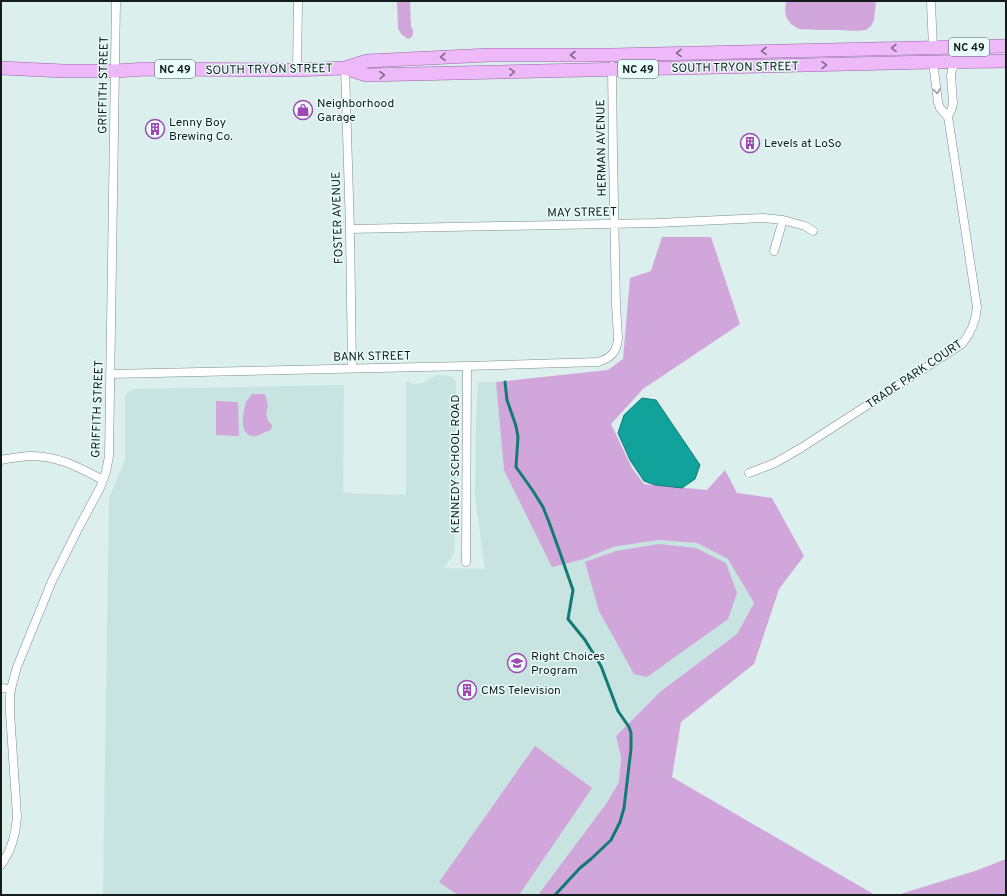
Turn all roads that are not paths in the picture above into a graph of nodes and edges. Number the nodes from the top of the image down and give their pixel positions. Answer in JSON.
{"nodes":[{"id":1,"x":116,"y":1,"type":"edge"},
{"id":2,"x":298,"y":1,"type":"edge"},
{"id":3,"x":931,"y":3,"type":"dead end"},
{"id":4,"x":1006,"y":46,"type":"edge"},
{"id":5,"x":933,"y":48,"type":"junction"},
{"id":6,"x":612,"y":55,"type":"junction"},
{"id":7,"x":1006,"y":61,"type":"edge"},
{"id":8,"x":933,"y":62,"type":"junction"},
{"id":9,"x":957,"y":62,"type":"junction"},
{"id":10,"x":1,"y":68,"type":"edge"},
{"id":11,"x":345,"y":68,"type":"junction"},
{"id":12,"x":115,"y":70,"type":"junction"},
{"id":13,"x":297,"y":70,"type":"junction"},
{"id":14,"x":612,"y":70,"type":"junction"},
{"id":15,"x":948,"y":117,"type":"junction"},
{"id":16,"x":783,"y":220,"type":"junction"},
{"id":17,"x":615,"y":223,"type":"junction"},
{"id":18,"x":350,"y":229,"type":"junction"},
{"id":19,"x":813,"y":231,"type":"dead end"},
{"id":20,"x":774,"y":251,"type":"dead end"},
{"id":21,"x":618,"y":336,"type":"joint"},
{"id":22,"x":467,"y":366,"type":"junction"},
{"id":23,"x":352,"y":368,"type":"junction"},
{"id":24,"x":110,"y":374,"type":"junction"},
{"id":25,"x":1,"y":460,"type":"edge"},
{"id":26,"x":749,"y":473,"type":"dead end"},
{"id":27,"x":104,"y":480,"type":"junction"},
{"id":28,"x":466,"y":562,"type":"dead end"},
{"id":29,"x":1,"y":688,"type":"edge"},
{"id":30,"x":12,"y":689,"type":"junction"},
{"id":31,"x":1,"y":866,"type":"edge"}],
"edges":[{"from":1,"to":12,"type":"street","name":"GRIFFITH STREET"},
{"from":2,"to":13,"type":"street"},
{"from":3,"to":5,"type":"street"},
{"from":4,"to":5,"type":"main road","name":"SOUTH TRYON STREET","number":"NC 49"},
{"from":5,"to":6,"type":"main road","name":"SOUTH TRYON STREET","number":"NC 49","one_way":true},
{"from":5,"to":8,"type":"main road","name":"TRADE PARK COURT"},
{"from":6,"to":11,"type":"main road","name":"SOUTH TRYON STREET","number":"NC 49","one_way":true},
{"from":6,"to":14,"type":"street","name":"HERMAN AVENUE"},
{"from":7,"to":9,"type":"main road","name":"SOUTH TRYON STREET","number":"NC 49"},
{"from":8,"to":9,"type":"main road","name":"SOUTH TRYON STREET","number":"NC 49"},
{"from":14,"to":8,"type":"main road","name":"SOUTH TRYON STREET","number":"NC 49","one_way":true},
{"from":8,"to":15,"type":"street","name":"TRADE PARK COURT","one_way":true},
{"from":9,"to":15,"type":"street","name":"TRADE PARK COURT"},
{"from":10,"to":12,"type":"main road","name":"SOUTH TRYON STREET","number":"NC 49"},
{"from":11,"to":13,"type":"main road","name":"SOUTH TRYON STREET","number":"NC 49"},
{"from":11,"to":14,"type":"main road","name":"SOUTH TRYON STREET","number":"NC 49","one_way":true},
{"from":11,"to":18,"type":"street","name":"FOSTER AVENUE"},
{"from":12,"to":13,"type":"main road","name":"SOUTH TRYON STREET","number":"NC 49"},
{"from":12,"to":24,"type":"street","name":"GRIFFITH STREET"},
{"from":14,"to":17,"type":"street","name":"HERMAN AVENUE"},
{"from":15,"to":26,"type":"street","name":"TRADE PARK COURT"},
{"from":16,"to":17,"type":"street","name":"MAY STREET"},
{"from":16,"to":19,"type":"street","name":"MAY STREET"},
{"from":16,"to":20,"type":"street"},
{"from":17,"to":18,"type":"street","name":"MAY STREET"},
{"from":17,"to":21,"type":"street","name":"HERMAN AVENUE"},
{"from":18,"to":23,"type":"street","name":"FOSTER AVENUE"},
{"from":21,"to":22,"type":"street","name":"BANK STREET"},
{"from":22,"to":23,"type":"street","name":"BANK STREET"},
{"from":22,"to":28,"type":"street","name":"KENNEDY SCHOOL ROAD"},
{"from":23,"to":24,"type":"street","name":"BANK STREET"},
{"from":24,"to":27,"type":"street","name":"GRIFFITH STREET"},
{"from":25,"to":27,"type":"street"},
{"from":27,"to":30,"type":"street","name":"GRIFFITH STREET"},
{"from":29,"to":30,"type":"street"},
{"from":30,"to":31,"type":"street","name":"GRIFFITH STREET"}]}
